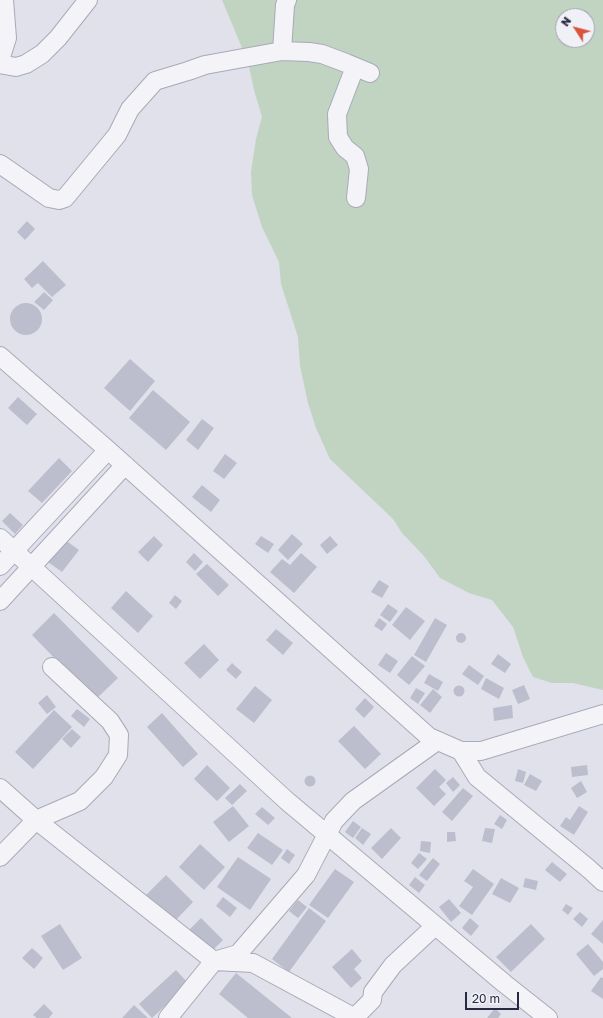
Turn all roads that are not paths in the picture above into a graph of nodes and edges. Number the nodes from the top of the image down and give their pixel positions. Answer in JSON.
{"nodes":[{"id":1,"x":4,"y":0,"type":"edge"},
{"id":2,"x":88,"y":0,"type":"edge"},
{"id":3,"x":287,"y":0,"type":"edge"},
{"id":4,"x":282,"y":51,"type":"junction"},
{"id":5,"x":0,"y":60,"type":"edge"},
{"id":6,"x":0,"y":64,"type":"edge"},
{"id":7,"x":0,"y":164,"type":"edge"},
{"id":8,"x":356,"y":198,"type":"dead end"},
{"id":9,"x":0,"y":356,"type":"edge"},
{"id":10,"x":108,"y":450,"type":"junction"},
{"id":11,"x":125,"y":465,"type":"junction"},
{"id":12,"x":0,"y":538,"type":"edge"},
{"id":13,"x":15,"y":550,"type":"junction"},
{"id":14,"x":0,"y":566,"type":"edge"},
{"id":15,"x":32,"y":566,"type":"junction"},
{"id":16,"x":0,"y":601,"type":"edge"},
{"id":17,"x":52,"y":667,"type":"dead end"},
{"id":18,"x":603,"y":714,"type":"edge"},
{"id":19,"x":437,"y":741,"type":"junction"},
{"id":20,"x":461,"y":751,"type":"junction"},
{"id":21,"x":0,"y":788,"type":"edge"},
{"id":22,"x":36,"y":820,"type":"junction"},
{"id":23,"x":327,"y":834,"type":"junction"},
{"id":24,"x":0,"y":857,"type":"edge"},
{"id":25,"x":603,"y":882,"type":"edge"},
{"id":26,"x":435,"y":926,"type":"junction"},
{"id":27,"x":214,"y":961,"type":"junction"},
{"id":28,"x":168,"y":1018,"type":"edge"},
{"id":29,"x":355,"y":1018,"type":"edge"},
{"id":30,"x":548,"y":1018,"type":"edge"}],
"edges":[{"from":1,"to":5,"type":"street"},
{"from":2,"to":6,"type":"street"},
{"from":3,"to":4,"type":"street"},
{"from":4,"to":7,"type":"street"},
{"from":4,"to":8,"type":"street"},
{"from":9,"to":10,"type":"street"},
{"from":10,"to":11,"type":"street"},
{"from":10,"to":13,"type":"street"},
{"from":11,"to":15,"type":"street"},
{"from":11,"to":19,"type":"street"},
{"from":12,"to":13,"type":"street"},
{"from":13,"to":14,"type":"street"},
{"from":13,"to":15,"type":"street"},
{"from":15,"to":16,"type":"street"},
{"from":15,"to":23,"type":"street"},
{"from":17,"to":22,"type":"street"},
{"from":18,"to":20,"type":"street"},
{"from":19,"to":20,"type":"street"},
{"from":19,"to":23,"type":"street"},
{"from":20,"to":25,"type":"street"},
{"from":21,"to":22,"type":"street"},
{"from":22,"to":24,"type":"street"},
{"from":22,"to":27,"type":"street"},
{"from":23,"to":26,"type":"street"},
{"from":23,"to":27,"type":"street"},
{"from":26,"to":29,"type":"street"},
{"from":26,"to":30,"type":"street"},
{"from":27,"to":28,"type":"street"},
{"from":27,"to":29,"type":"street"}]}
